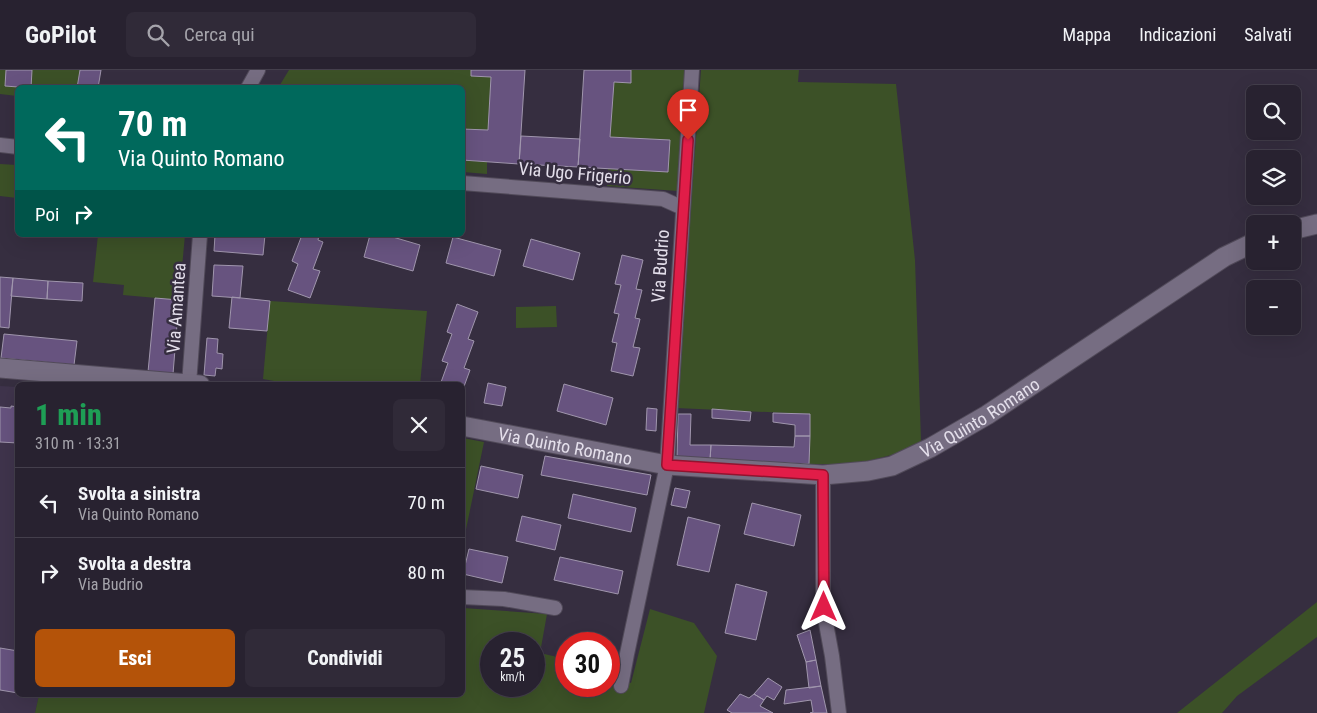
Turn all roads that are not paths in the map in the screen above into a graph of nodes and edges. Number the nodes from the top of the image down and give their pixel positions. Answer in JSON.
{"nodes":[{"id":1,"x":258,"y":70,"type":"edge"},
{"id":2,"x":692,"y":70,"type":"edge"},
{"id":3,"x":250,"y":85,"type":"edge"},
{"id":4,"x":0,"y":145,"type":"edge"},
{"id":5,"x":15,"y":147,"type":"edge"},
{"id":6,"x":465,"y":183,"type":"edge"},
{"id":7,"x":683,"y":208,"type":"junction"},
{"id":8,"x":1317,"y":224,"type":"edge"},
{"id":9,"x":1301,"y":228,"type":"edge"},
{"id":10,"x":200,"y":237,"type":"edge"},
{"id":11,"x":1246,"y":246,"type":"edge"},
{"id":12,"x":0,"y":368,"type":"edge"},
{"id":13,"x":137,"y":382,"type":"edge"},
{"id":14,"x":195,"y":382,"type":"edge"},
{"id":15,"x":465,"y":427,"type":"edge"},
{"id":16,"x":667,"y":465,"type":"junction"},
{"id":17,"x":823,"y":475,"type":"junction"},
{"id":18,"x":465,"y":596,"type":"edge"},
{"id":19,"x":555,"y":608,"type":"dead end"},
{"id":20,"x":621,"y":686,"type":"dead end"},
{"id":21,"x":839,"y":713,"type":"edge"}],
"edges":[{"from":1,"to":3,"type":"street"},
{"from":2,"to":7,"type":"street","name":"Via Budrio"},
{"from":4,"to":5,"type":"street"},
{"from":6,"to":7,"type":"street","name":"Via Ugo Frigerio"},
{"from":7,"to":16,"type":"street","name":"Via Budrio"},
{"from":8,"to":9,"type":"street"},
{"from":10,"to":14,"type":"street","name":"Via Amantea"},
{"from":11,"to":17,"type":"street","name":"Via Quinto Romano"},
{"from":12,"to":13,"type":"street"},
{"from":15,"to":16,"type":"street","name":"Via Quinto Romano"},
{"from":16,"to":17,"type":"street","name":"Via Quinto Romano"},
{"from":16,"to":20,"type":"street"},
{"from":17,"to":21,"type":"street"},
{"from":18,"to":19,"type":"street"}]}
